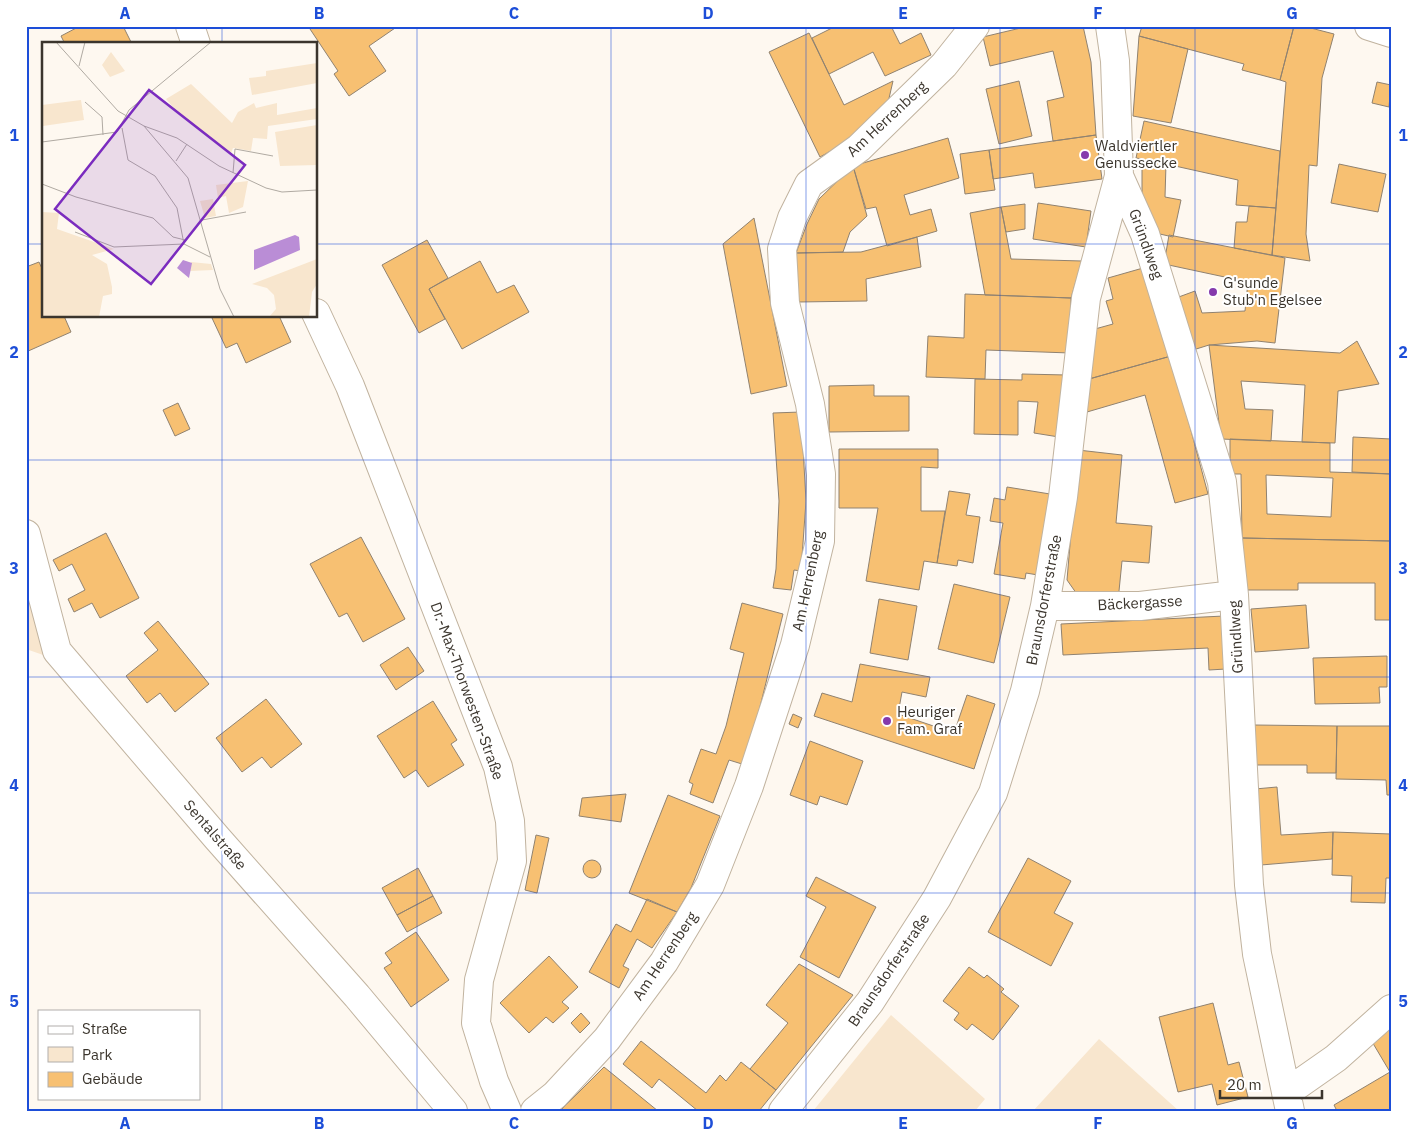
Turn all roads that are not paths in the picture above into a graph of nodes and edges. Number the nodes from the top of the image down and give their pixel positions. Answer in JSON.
{"nodes":[{"id":1,"x":190,"y":26,"type":"edge"},
{"id":2,"x":975,"y":26,"type":"edge"},
{"id":3,"x":1110,"y":26,"type":"edge"},
{"id":4,"x":1369,"y":26,"type":"edge"},
{"id":5,"x":1391,"y":33,"type":"edge"},
{"id":6,"x":195,"y":42,"type":"edge"},
{"id":7,"x":1119,"y":176,"type":"junction"},
{"id":8,"x":318,"y":317,"type":"edge"},
{"id":9,"x":26,"y":534,"type":"edge"},
{"id":10,"x":1234,"y":595,"type":"junction"},
{"id":11,"x":1045,"y":606,"type":"junction"},
{"id":12,"x":1391,"y":1009,"type":"edge"},
{"id":13,"x":1288,"y":1102,"type":"edge"},
{"id":14,"x":453,"y":1111,"type":"edge"},
{"id":15,"x":507,"y":1111,"type":"edge"},
{"id":16,"x":535,"y":1111,"type":"edge"},
{"id":17,"x":783,"y":1111,"type":"edge"}],
"edges":[{"from":1,"to":6,"type":"street"},
{"from":2,"to":16,"type":"street","name":"Am Herrenberg"},
{"from":3,"to":7,"type":"street","name":"Braunsdorferstraße"},
{"from":4,"to":5,"type":"street"},
{"from":7,"to":10,"type":"street","name":"Gründlweg"},
{"from":7,"to":11,"type":"street","name":"Braunsdorferstraße"},
{"from":8,"to":15,"type":"street","name":"Dr.-Max-Thorwesten-Straße"},
{"from":9,"to":14,"type":"street","name":"Sentalstraße"},
{"from":10,"to":11,"type":"street","name":"Bäckergasse"},
{"from":10,"to":13,"type":"street","name":"Gründlweg"},
{"from":11,"to":17,"type":"street","name":"Braunsdorferstraße"},
{"from":12,"to":13,"type":"street"}]}
